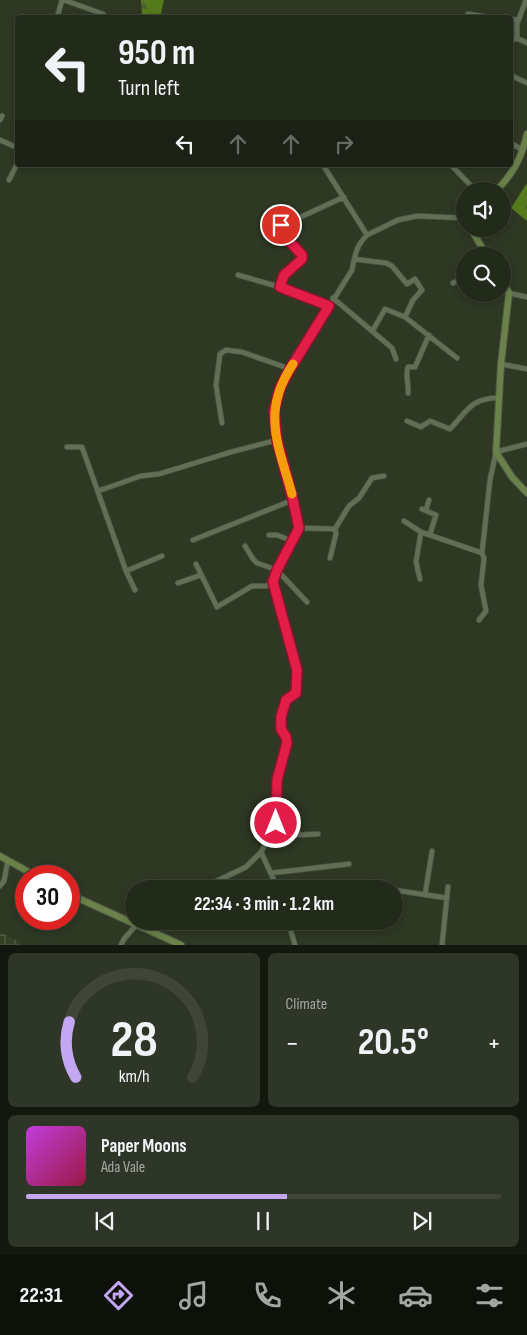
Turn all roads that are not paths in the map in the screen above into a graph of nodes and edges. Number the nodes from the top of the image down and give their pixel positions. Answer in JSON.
{"nodes":[{"id":1,"x":63,"y":0,"type":"edge"},
{"id":2,"x":526,"y":0,"type":"edge"},
{"id":3,"x":103,"y":14,"type":"dead end"},
{"id":4,"x":468,"y":14,"type":"dead end"},
{"id":5,"x":58,"y":15,"type":"edge"},
{"id":6,"x":474,"y":15,"type":"edge"},
{"id":7,"x":513,"y":20,"type":"edge"},
{"id":8,"x":518,"y":20,"type":"junction"},
{"id":9,"x":517,"y":38,"type":"junction"},
{"id":10,"x":513,"y":40,"type":"edge"},
{"id":11,"x":527,"y":43,"type":"edge"},
{"id":12,"x":513,"y":76,"type":"edge"},
{"id":13,"x":527,"y":83,"type":"edge"},
{"id":14,"x":527,"y":134,"type":"edge"},
{"id":15,"x":0,"y":140,"type":"edge"},
{"id":16,"x":513,"y":145,"type":"edge"},
{"id":17,"x":15,"y":147,"type":"edge"},
{"id":18,"x":523,"y":150,"type":"junction"},
{"id":19,"x":16,"y":167,"type":"edge"},
{"id":20,"x":324,"y":167,"type":"edge"},
{"id":21,"x":453,"y":167,"type":"edge"},
{"id":22,"x":9,"y":180,"type":"dead end"},
{"id":23,"x":467,"y":182,"type":"edge"},
{"id":24,"x":506,"y":182,"type":"edge"},
{"id":25,"x":344,"y":197,"type":"junction"},
{"id":26,"x":456,"y":218,"type":"edge"},
{"id":27,"x":367,"y":235,"type":"junction"},
{"id":28,"x":354,"y":259,"type":"junction"},
{"id":29,"x":238,"y":275,"type":"dead end"},
{"id":30,"x":456,"y":282,"type":"edge"},
{"id":31,"x":453,"y":283,"type":"dead end"},
{"id":32,"x":280,"y":287,"type":"junction"},
{"id":33,"x":511,"y":293,"type":"edge"},
{"id":34,"x":527,"y":297,"type":"edge"},
{"id":35,"x":334,"y":298,"type":"junction"},
{"id":36,"x":508,"y":302,"type":"edge"},
{"id":37,"x":329,"y":306,"type":"junction"},
{"id":38,"x":405,"y":317,"type":"junction"},
{"id":39,"x":373,"y":330,"type":"junction"},
{"id":40,"x":429,"y":335,"type":"junction"},
{"id":41,"x":457,"y":358,"type":"dead end"},
{"id":42,"x":396,"y":359,"type":"dead end"},
{"id":43,"x":501,"y":364,"type":"junction"},
{"id":44,"x":290,"y":369,"type":"junction"},
{"id":45,"x":527,"y":369,"type":"edge"},
{"id":46,"x":408,"y":393,"type":"dead end"},
{"id":47,"x":499,"y":398,"type":"junction"},
{"id":48,"x":407,"y":421,"type":"dead end"},
{"id":49,"x":222,"y":423,"type":"dead end"},
{"id":50,"x":277,"y":440,"type":"junction"},
{"id":51,"x":527,"y":444,"type":"edge"},
{"id":52,"x":67,"y":447,"type":"dead end"},
{"id":53,"x":496,"y":452,"type":"junction"},
{"id":54,"x":384,"y":476,"type":"dead end"},
{"id":55,"x":98,"y":491,"type":"junction"},
{"id":56,"x":527,"y":494,"type":"edge"},
{"id":57,"x":293,"y":500,"type":"junction"},
{"id":58,"x":429,"y":500,"type":"dead end"},
{"id":59,"x":404,"y":521,"type":"dead end"},
{"id":60,"x":299,"y":528,"type":"junction"},
{"id":61,"x":335,"y":529,"type":"junction"},
{"id":62,"x":421,"y":532,"type":"junction"},
{"id":63,"x":430,"y":534,"type":"junction"},
{"id":64,"x":269,"y":535,"type":"dead end"},
{"id":65,"x":193,"y":540,"type":"dead end"},
{"id":66,"x":292,"y":542,"type":"junction"},
{"id":67,"x":244,"y":546,"type":"dead end"},
{"id":68,"x":482,"y":553,"type":"junction"},
{"id":69,"x":162,"y":556,"type":"dead end"},
{"id":70,"x":330,"y":558,"type":"dead end"},
{"id":71,"x":196,"y":564,"type":"dead end"},
{"id":72,"x":277,"y":570,"type":"junction"},
{"id":73,"x":126,"y":571,"type":"junction"},
{"id":74,"x":201,"y":575,"type":"junction"},
{"id":75,"x":420,"y":578,"type":"dead end"},
{"id":76,"x":273,"y":582,"type":"junction"},
{"id":77,"x":178,"y":584,"type":"dead end"},
{"id":78,"x":135,"y":590,"type":"dead end"},
{"id":79,"x":307,"y":602,"type":"dead end"},
{"id":80,"x":479,"y":620,"type":"dead end"},
{"id":81,"x":272,"y":833,"type":"junction"},
{"id":82,"x":318,"y":834,"type":"dead end"},
{"id":83,"x":432,"y":850,"type":"dead end"},
{"id":84,"x":261,"y":852,"type":"junction"},
{"id":85,"x":0,"y":856,"type":"edge"},
{"id":86,"x":8,"y":860,"type":"junction"},
{"id":87,"x":348,"y":864,"type":"dead end"},
{"id":88,"x":17,"y":865,"type":"edge"},
{"id":89,"x":271,"y":873,"type":"junction"},
{"id":90,"x":219,"y":880,"type":"edge"},
{"id":91,"x":274,"y":880,"type":"edge"},
{"id":92,"x":0,"y":886,"type":"edge"},
{"id":93,"x":448,"y":887,"type":"dead end"},
{"id":94,"x":403,"y":891,"type":"edge"},
{"id":95,"x":425,"y":895,"type":"junction"},
{"id":96,"x":447,"y":898,"type":"junction"},
{"id":97,"x":80,"y":899,"type":"edge"},
{"id":98,"x":125,"y":919,"type":"edge"},
{"id":99,"x":131,"y":930,"type":"edge"},
{"id":100,"x":149,"y":930,"type":"edge"},
{"id":101,"x":291,"y":930,"type":"edge"},
{"id":102,"x":121,"y":945,"type":"edge"},
{"id":103,"x":181,"y":945,"type":"edge"},
{"id":104,"x":295,"y":945,"type":"edge"},
{"id":105,"x":442,"y":945,"type":"edge"}],
"edges":[{"from":1,"to":3,"type":"street"},
{"from":1,"to":5,"type":"street"},
{"from":2,"to":8,"type":"street"},
{"from":4,"to":6,"type":"street"},
{"from":7,"to":8,"type":"street"},
{"from":8,"to":9,"type":"street"},
{"from":9,"to":10,"type":"street"},
{"from":9,"to":11,"type":"street"},
{"from":12,"to":13,"type":"street"},
{"from":14,"to":18,"type":"street"},
{"from":15,"to":17,"type":"street"},
{"from":16,"to":18,"type":"street"},
{"from":18,"to":24,"type":"street"},
{"from":19,"to":22,"type":"street"},
{"from":20,"to":25,"type":"street"},
{"from":21,"to":23,"type":"street"},
{"from":25,"to":27,"type":"street"},
{"from":25,"to":32,"type":"street"},
{"from":26,"to":27,"type":"street"},
{"from":27,"to":28,"type":"street"},
{"from":28,"to":35,"type":"street"},
{"from":28,"to":38,"type":"street"},
{"from":29,"to":32,"type":"street"},
{"from":30,"to":31,"type":"street"},
{"from":32,"to":37,"type":"street"},
{"from":33,"to":34,"type":"street"},
{"from":35,"to":37,"type":"street"},
{"from":35,"to":39,"type":"street"},
{"from":36,"to":43,"type":"street"},
{"from":37,"to":44,"type":"street"},
{"from":38,"to":39,"type":"street"},
{"from":38,"to":40,"type":"street"},
{"from":39,"to":42,"type":"street"},
{"from":40,"to":41,"type":"street"},
{"from":40,"to":46,"type":"street"},
{"from":43,"to":45,"type":"street"},
{"from":43,"to":47,"type":"street"},
{"from":44,"to":49,"type":"street"},
{"from":44,"to":50,"type":"street"},
{"from":47,"to":48,"type":"street"},
{"from":47,"to":53,"type":"street"},
{"from":50,"to":55,"type":"street"},
{"from":50,"to":57,"type":"street"},
{"from":51,"to":53,"type":"street"},
{"from":52,"to":55,"type":"street"},
{"from":53,"to":56,"type":"street"},
{"from":53,"to":68,"type":"street"},
{"from":54,"to":61,"type":"street"},
{"from":55,"to":73,"type":"street"},
{"from":57,"to":60,"type":"street"},
{"from":57,"to":65,"type":"street"},
{"from":58,"to":63,"type":"street"},
{"from":59,"to":62,"type":"street"},
{"from":60,"to":61,"type":"street"},
{"from":60,"to":66,"type":"street"},
{"from":61,"to":70,"type":"street"},
{"from":62,"to":63,"type":"street"},
{"from":62,"to":75,"type":"street"},
{"from":63,"to":68,"type":"street"},
{"from":64,"to":66,"type":"street"},
{"from":66,"to":72,"type":"street"},
{"from":67,"to":72,"type":"street"},
{"from":68,"to":80,"type":"street"},
{"from":69,"to":73,"type":"street"},
{"from":71,"to":74,"type":"street"},
{"from":72,"to":76,"type":"street"},
{"from":72,"to":79,"type":"street"},
{"from":73,"to":78,"type":"street"},
{"from":74,"to":76,"type":"street"},
{"from":74,"to":77,"type":"street"},
{"from":76,"to":81,"type":"street"},
{"from":81,"to":82,"type":"street"},
{"from":81,"to":84,"type":"street"},
{"from":83,"to":95,"type":"street"},
{"from":84,"to":89,"type":"street"},
{"from":84,"to":90,"type":"street"},
{"from":85,"to":86,"type":"street"},
{"from":86,"to":88,"type":"street"},
{"from":86,"to":92,"type":"street"},
{"from":87,"to":89,"type":"street"},
{"from":89,"to":91,"type":"street"},
{"from":93,"to":96,"type":"street"},
{"from":94,"to":95,"type":"street"},
{"from":95,"to":96,"type":"street"},
{"from":96,"to":105,"type":"street"},
{"from":97,"to":98,"type":"street"},
{"from":99,"to":102,"type":"street"},
{"from":100,"to":103,"type":"street"},
{"from":101,"to":104,"type":"street"}]}
